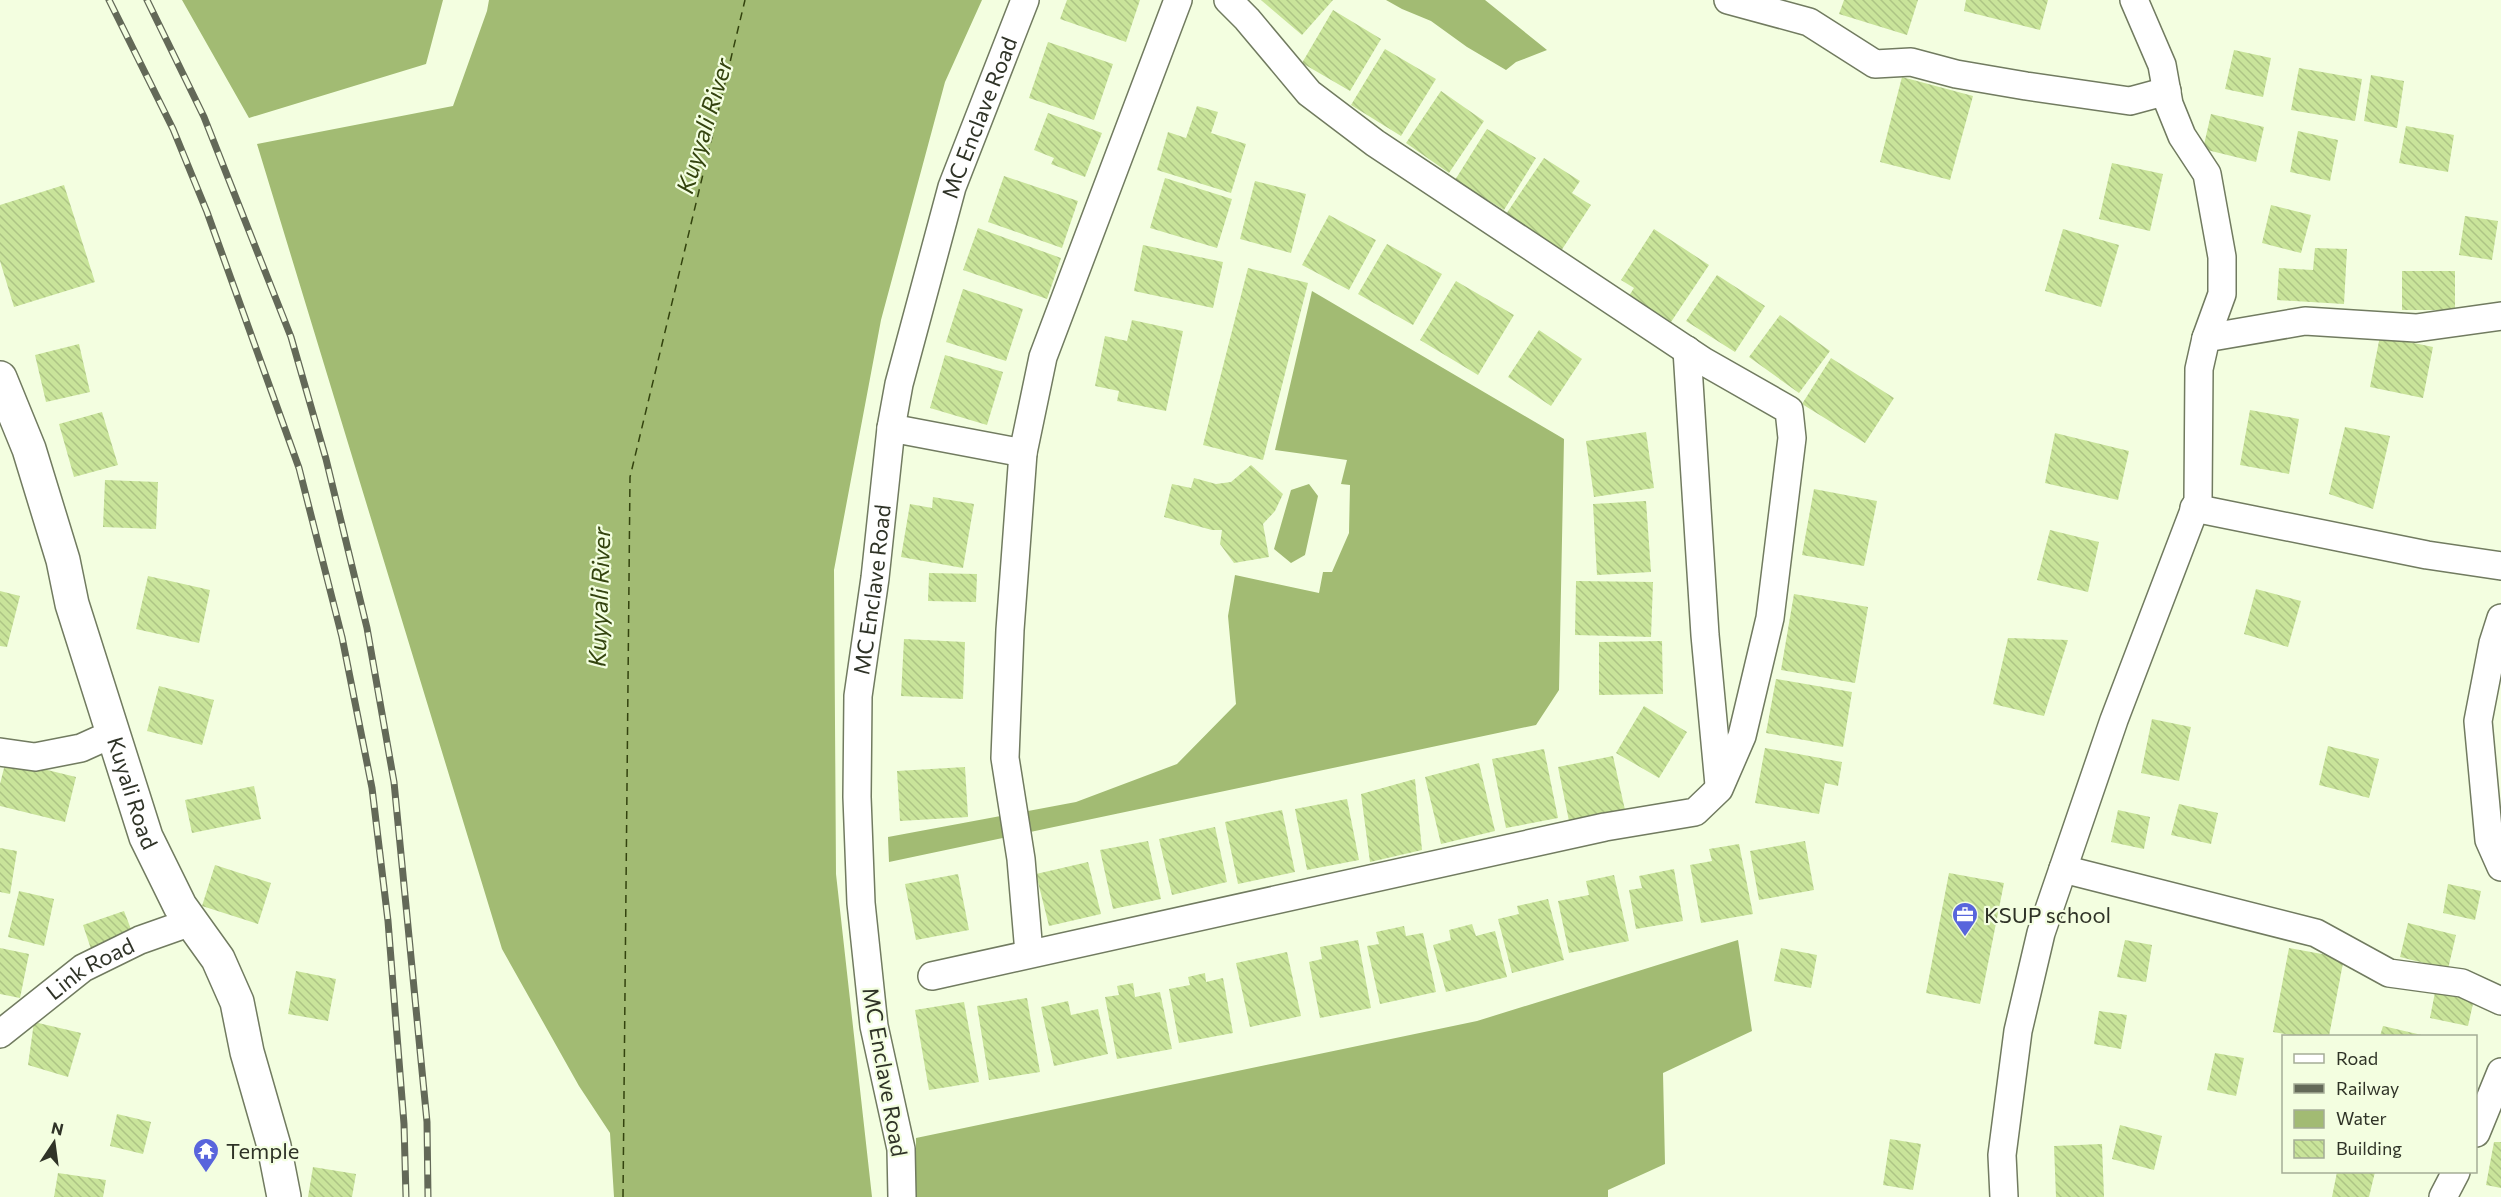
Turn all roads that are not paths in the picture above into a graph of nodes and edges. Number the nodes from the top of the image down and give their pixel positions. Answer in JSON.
{"nodes":[{"id":1,"x":1025,"y":0,"type":"edge"},
{"id":2,"x":1178,"y":0,"type":"edge"},
{"id":3,"x":1228,"y":0,"type":"edge"},
{"id":4,"x":1728,"y":0,"type":"edge"},
{"id":5,"x":2134,"y":0,"type":"edge"},
{"id":6,"x":2167,"y":91,"type":"junction"},
{"id":7,"x":2501,"y":316,"type":"edge"},
{"id":8,"x":2206,"y":338,"type":"junction"},
{"id":9,"x":1687,"y":350,"type":"junction"},
{"id":10,"x":0,"y":378,"type":"edge"},
{"id":11,"x":891,"y":428,"type":"junction"},
{"id":12,"x":1023,"y":453,"type":"junction"},
{"id":13,"x":2194,"y":508,"type":"junction"},
{"id":14,"x":2501,"y":566,"type":"edge"},
{"id":15,"x":2501,"y":618,"type":"edge"},
{"id":16,"x":112,"y":734,"type":"junction"},
{"id":17,"x":0,"y":752,"type":"edge"},
{"id":18,"x":1719,"y":789,"type":"junction"},
{"id":19,"x":2501,"y":867,"type":"edge"},
{"id":20,"x":2063,"y":868,"type":"junction"},
{"id":21,"x":191,"y":922,"type":"junction"},
{"id":22,"x":1029,"y":953,"type":"junction"},
{"id":23,"x":932,"y":976,"type":"dead end"},
{"id":24,"x":2501,"y":1000,"type":"edge"},
{"id":25,"x":0,"y":1034,"type":"edge"},
{"id":26,"x":2501,"y":1072,"type":"edge"},
{"id":27,"x":2477,"y":1128,"type":"edge"},
{"id":28,"x":2455,"y":1173,"type":"edge"},
{"id":29,"x":284,"y":1197,"type":"edge"},
{"id":30,"x":902,"y":1197,"type":"edge"},
{"id":31,"x":2004,"y":1197,"type":"edge"},
{"id":32,"x":2443,"y":1197,"type":"edge"}],
"edges":[{"from":1,"to":11,"type":"street","name":"MC Enclave Road"},
{"from":2,"to":12,"type":"street"},
{"from":3,"to":9,"type":"street"},
{"from":4,"to":6,"type":"street"},
{"from":5,"to":6,"type":"street"},
{"from":6,"to":8,"type":"street"},
{"from":7,"to":8,"type":"street"},
{"from":8,"to":13,"type":"street"},
{"from":9,"to":18,"type":"street"},
{"from":9,"to":18,"type":"street"},
{"from":10,"to":16,"type":"main road","name":"Kuyali Road"},
{"from":11,"to":12,"type":"street"},
{"from":11,"to":30,"type":"street","name":"MC Enclave Road"},
{"from":12,"to":22,"type":"street"},
{"from":13,"to":14,"type":"street"},
{"from":13,"to":20,"type":"street"},
{"from":15,"to":19,"type":"street"},
{"from":16,"to":17,"type":"street"},
{"from":16,"to":21,"type":"main road","name":"Kuyali Road"},
{"from":18,"to":22,"type":"street"},
{"from":20,"to":24,"type":"street"},
{"from":20,"to":31,"type":"street"},
{"from":21,"to":25,"type":"street","name":"Link Road"},
{"from":21,"to":29,"type":"main road","name":"Kuyali Road"},
{"from":22,"to":23,"type":"street"},
{"from":26,"to":27,"type":"street"},
{"from":28,"to":32,"type":"street"}]}
